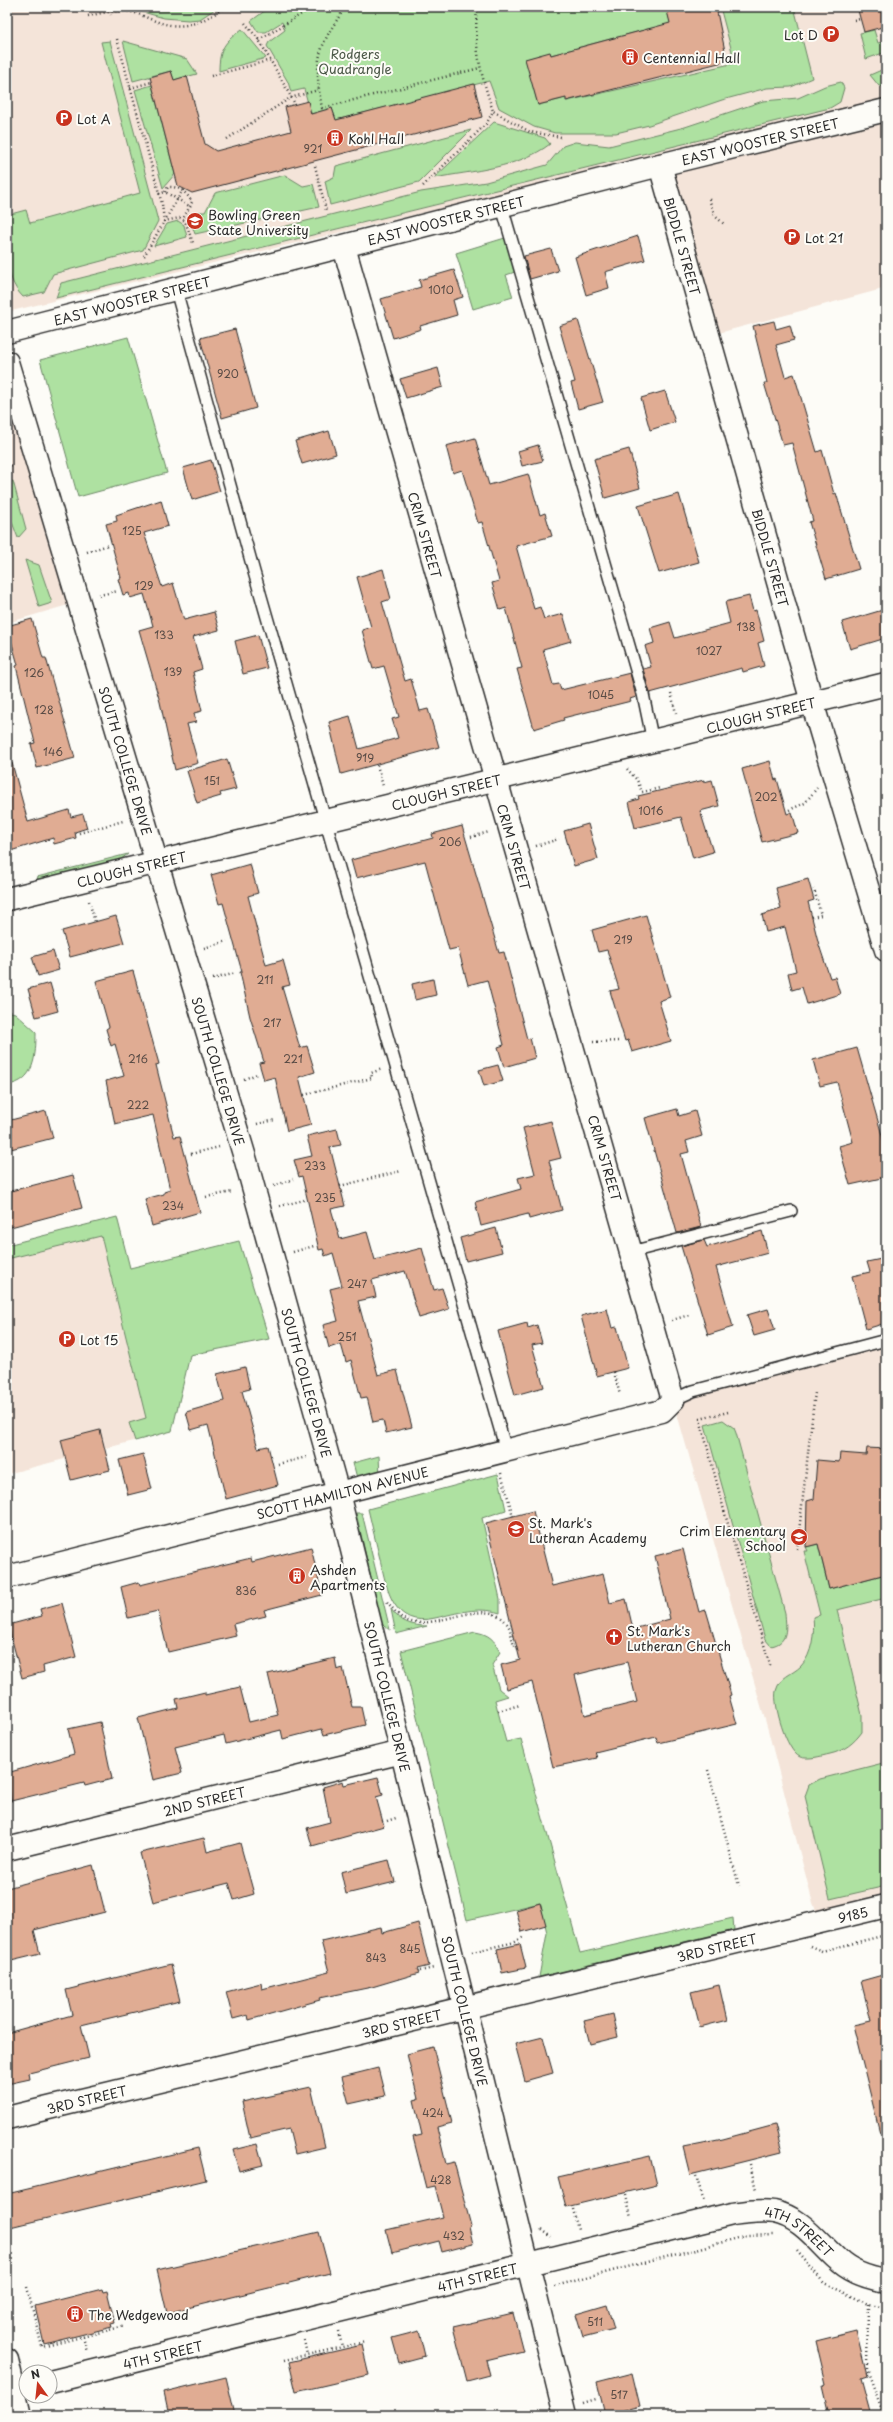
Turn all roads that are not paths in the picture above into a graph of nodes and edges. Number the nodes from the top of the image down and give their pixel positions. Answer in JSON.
{"nodes":[{"id":1,"x":886,"y":110,"type":"edge"},
{"id":2,"x":660,"y":165,"type":"junction"},
{"id":3,"x":502,"y":207,"type":"junction"},
{"id":4,"x":344,"y":247,"type":"junction"},
{"id":5,"x":176,"y":290,"type":"junction"},
{"id":6,"x":7,"y":332,"type":"edge"},
{"id":7,"x":7,"y":362,"type":"edge"},
{"id":8,"x":886,"y":684,"type":"edge"},
{"id":9,"x":812,"y":702,"type":"junction"},
{"id":10,"x":653,"y":742,"type":"junction"},
{"id":11,"x":494,"y":779,"type":"junction"},
{"id":12,"x":326,"y":822,"type":"junction"},
{"id":13,"x":158,"y":863,"type":"junction"},
{"id":14,"x":7,"y":899,"type":"edge"},
{"id":15,"x":886,"y":950,"type":"edge"},
{"id":16,"x":791,"y":1211,"type":"dead end"},
{"id":17,"x":631,"y":1252,"type":"junction"},
{"id":18,"x":886,"y":1340,"type":"edge"},
{"id":19,"x":673,"y":1400,"type":"junction"},
{"id":20,"x":503,"y":1460,"type":"junction"},
{"id":21,"x":338,"y":1493,"type":"junction"},
{"id":22,"x":7,"y":1577,"type":"edge"},
{"id":23,"x":402,"y":1752,"type":"junction"},
{"id":24,"x":7,"y":1849,"type":"edge"},
{"id":25,"x":886,"y":1906,"type":"edge"},
{"id":26,"x":820,"y":1922,"type":"joint"},
{"id":27,"x":464,"y":2008,"type":"junction"},
{"id":28,"x":7,"y":2118,"type":"edge"},
{"id":29,"x":527,"y":2264,"type":"junction"},
{"id":30,"x":886,"y":2281,"type":"edge"},
{"id":31,"x":7,"y":2360,"type":"edge"},
{"id":32,"x":58,"y":2380,"type":"edge"},
{"id":33,"x":16,"y":2390,"type":"edge"},
{"id":34,"x":572,"y":2410,"type":"edge"},
{"id":35,"x":20,"y":2415,"type":"edge"}],
"edges":[{"from":1,"to":2,"type":"street","name":"EAST WOOSTER STREET"},
{"from":2,"to":3,"type":"street","name":"EAST WOOSTER STREET"},
{"from":2,"to":9,"type":"street","name":"BIDDLE STREET"},
{"from":3,"to":4,"type":"street","name":"EAST WOOSTER STREET"},
{"from":3,"to":10,"type":"lane"},
{"from":4,"to":5,"type":"street","name":"EAST WOOSTER STREET"},
{"from":4,"to":11,"type":"street","name":"CRIM STREET"},
{"from":5,"to":6,"type":"street","name":"EAST WOOSTER STREET"},
{"from":5,"to":12,"type":"lane"},
{"from":7,"to":13,"type":"street","name":"SOUTH COLLEGE DRIVE"},
{"from":8,"to":9,"type":"street","name":"CLOUGH STREET"},
{"from":9,"to":10,"type":"street","name":"CLOUGH STREET"},
{"from":9,"to":15,"type":"street","name":"BIDDLE STREET"},
{"from":10,"to":11,"type":"street","name":"CLOUGH STREET"},
{"from":11,"to":12,"type":"street","name":"CLOUGH STREET"},
{"from":11,"to":17,"type":"street","name":"CRIM STREET"},
{"from":12,"to":13,"type":"street","name":"CLOUGH STREET"},
{"from":12,"to":20,"type":"lane"},
{"from":13,"to":14,"type":"street","name":"CLOUGH STREET"},
{"from":13,"to":21,"type":"street","name":"SOUTH COLLEGE DRIVE"},
{"from":16,"to":17,"type":"lane"},
{"from":17,"to":19,"type":"street","name":"CRIM STREET"},
{"from":18,"to":19,"type":"lane"},
{"from":19,"to":20,"type":"street","name":"SCOTT HAMILTON AVENUE"},
{"from":20,"to":21,"type":"street","name":"SCOTT HAMILTON AVENUE"},
{"from":21,"to":22,"type":"street","name":"SCOTT HAMILTON AVENUE"},
{"from":21,"to":23,"type":"street","name":"SOUTH COLLEGE DRIVE"},
{"from":23,"to":24,"type":"street","name":"2ND STREET"},
{"from":23,"to":27,"type":"street","name":"SOUTH COLLEGE DRIVE"},
{"from":25,"to":26,"type":"street","name":"9185"},
{"from":26,"to":27,"type":"street","name":"3RD STREET"},
{"from":27,"to":28,"type":"street","name":"3RD STREET"},
{"from":27,"to":29,"type":"street","name":"SOUTH COLLEGE DRIVE"},
{"from":29,"to":30,"type":"street","name":"4TH STREET"},
{"from":29,"to":32,"type":"street","name":"4TH STREET"},
{"from":29,"to":34,"type":"street","name":"SOUTH COLLEGE DRIVE"},
{"from":31,"to":33,"type":"street"},
{"from":33,"to":35,"type":"street"}]}
